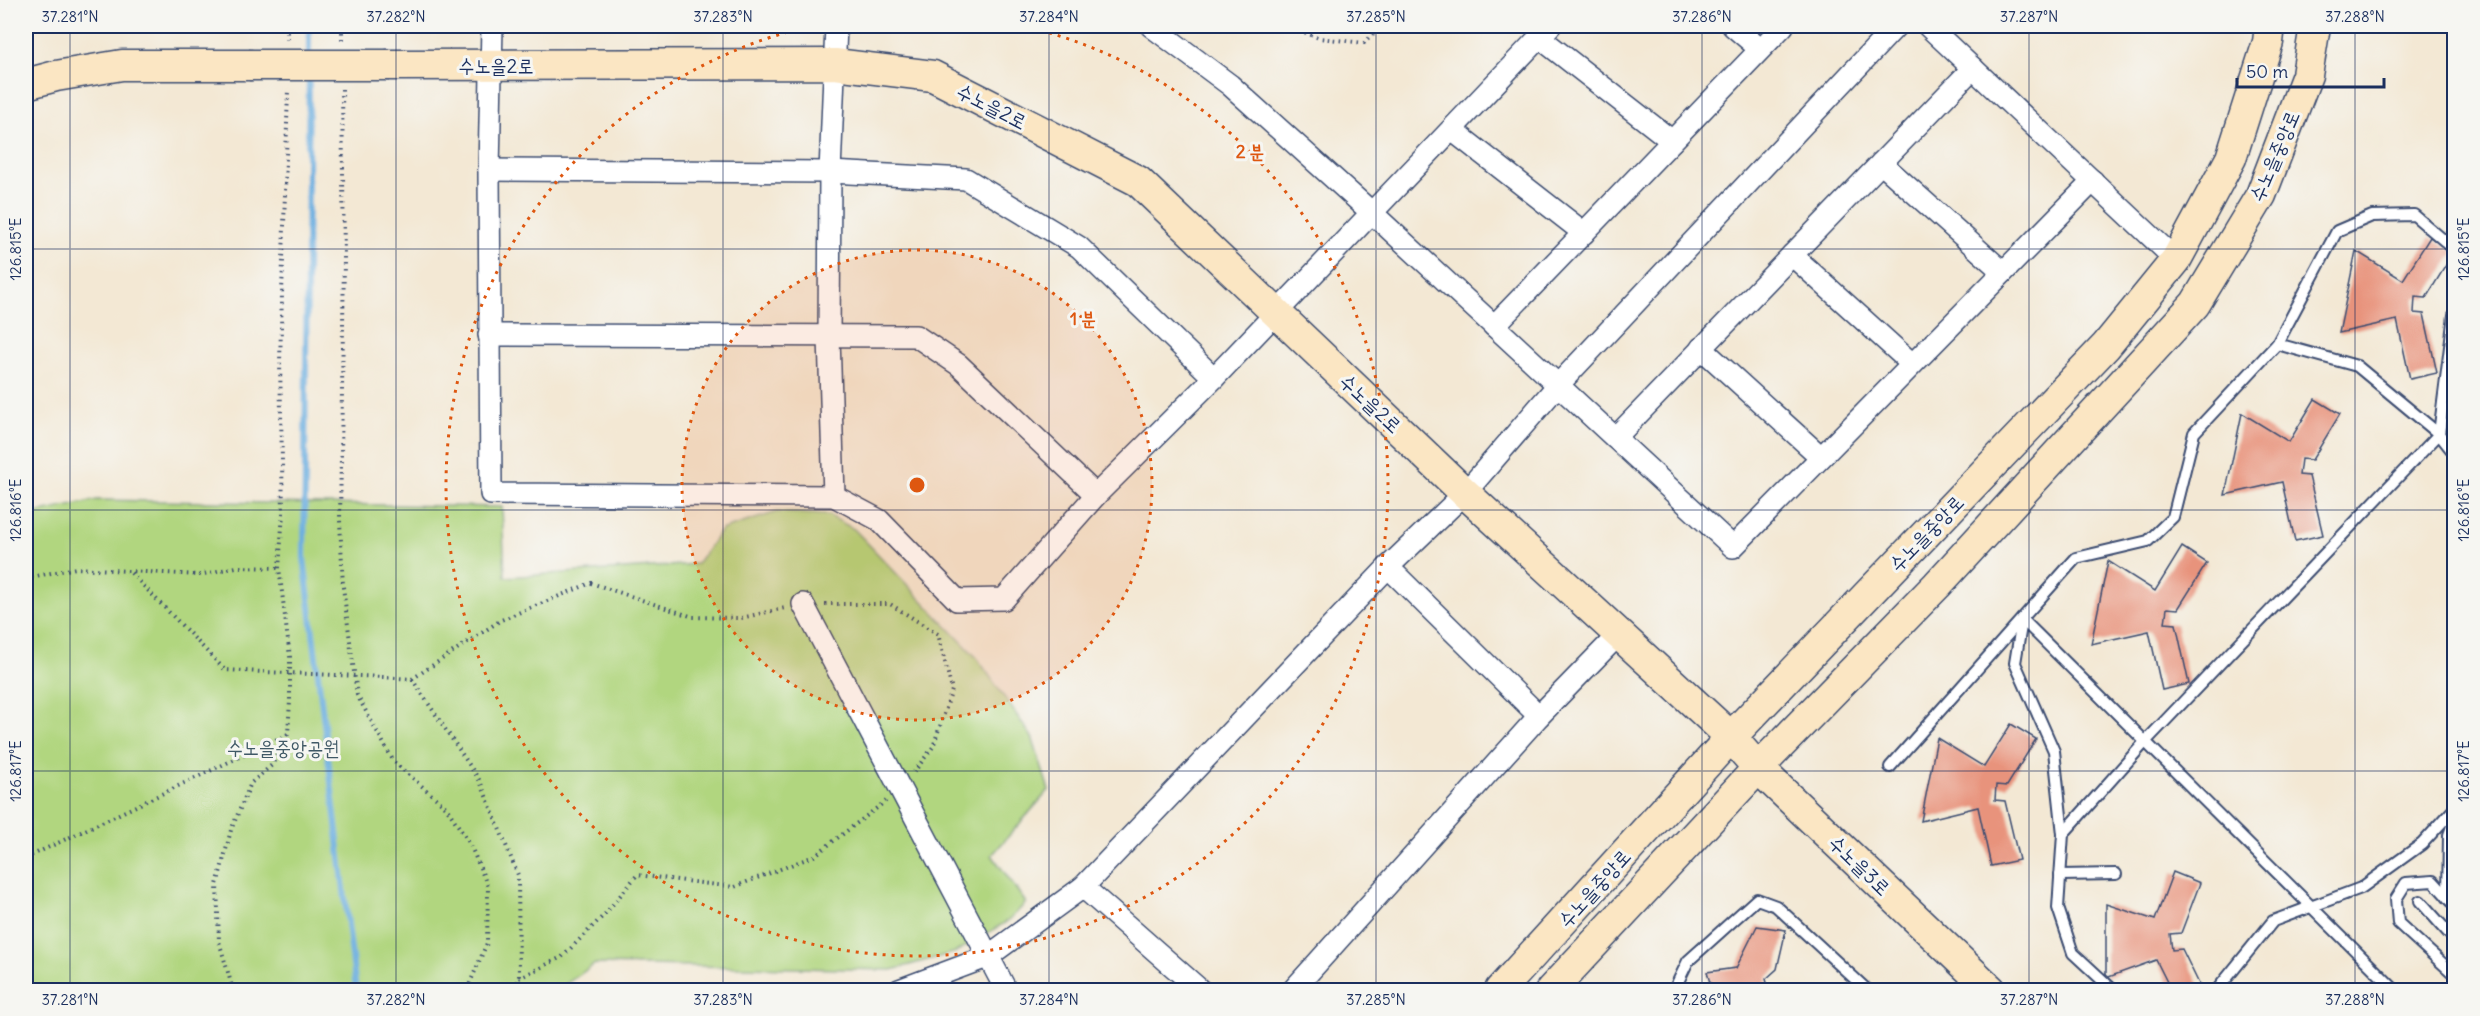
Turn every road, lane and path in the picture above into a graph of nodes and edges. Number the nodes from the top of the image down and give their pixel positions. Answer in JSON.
{"nodes":[{"id":1,"x":287,"y":26,"type":"edge"},
{"id":2,"x":342,"y":26,"type":"edge"},
{"id":3,"x":492,"y":26,"type":"edge"},
{"id":4,"x":836,"y":26,"type":"edge"},
{"id":5,"x":1151,"y":26,"type":"edge"},
{"id":6,"x":1288,"y":26,"type":"edge"},
{"id":7,"x":1383,"y":26,"type":"edge"},
{"id":8,"x":1733,"y":26,"type":"edge"},
{"id":9,"x":1783,"y":26,"type":"edge"},
{"id":10,"x":1896,"y":26,"type":"edge"},
{"id":11,"x":1928,"y":26,"type":"edge"},
{"id":12,"x":2270,"y":26,"type":"edge"},
{"id":13,"x":2315,"y":26,"type":"edge"},
{"id":14,"x":1544,"y":31,"type":"edge"},
{"id":15,"x":342,"y":48,"type":"dead end"},
{"id":16,"x":1760,"y":49,"type":"junction"},
{"id":17,"x":287,"y":50,"type":"dead end"},
{"id":18,"x":835,"y":64,"type":"junction"},
{"id":19,"x":491,"y":66,"type":"junction"},
{"id":20,"x":1973,"y":68,"type":"junction"},
{"id":21,"x":342,"y":82,"type":"dead end"},
{"id":22,"x":26,"y":84,"type":"edge"},
{"id":23,"x":288,"y":85,"type":"dead end"},
{"id":24,"x":1452,"y":130,"type":"junction"},
{"id":25,"x":1672,"y":141,"type":"junction"},
{"id":26,"x":1881,"y":163,"type":"junction"},
{"id":27,"x":489,"y":170,"type":"junction"},
{"id":28,"x":830,"y":172,"type":"junction"},
{"id":29,"x":2093,"y":181,"type":"junction"},
{"id":30,"x":1371,"y":212,"type":"junction"},
{"id":31,"x":1584,"y":233,"type":"junction"},
{"id":32,"x":2454,"y":249,"type":"edge"},
{"id":33,"x":1792,"y":255,"type":"junction"},
{"id":34,"x":2176,"y":260,"type":"junction"},
{"id":35,"x":2003,"y":272,"type":"junction"},
{"id":36,"x":1275,"y":313,"type":"junction"},
{"id":37,"x":2454,"y":315,"type":"edge"},
{"id":38,"x":1494,"y":326,"type":"junction"},
{"id":39,"x":489,"y":335,"type":"junction"},
{"id":40,"x":829,"y":337,"type":"junction"},
{"id":41,"x":2277,"y":344,"type":"junction"},
{"id":42,"x":1701,"y":348,"type":"junction"},
{"id":43,"x":1912,"y":364,"type":"junction"},
{"id":44,"x":1214,"y":378,"type":"junction"},
{"id":45,"x":1558,"y":385,"type":"junction"},
{"id":46,"x":2439,"y":434,"type":"junction"},
{"id":47,"x":1615,"y":438,"type":"junction"},
{"id":48,"x":2454,"y":453,"type":"edge"},
{"id":49,"x":1821,"y":457,"type":"junction"},
{"id":50,"x":1466,"y":493,"type":"junction"},
{"id":51,"x":1096,"y":495,"type":"junction"},
{"id":52,"x":834,"y":496,"type":"junction"},
{"id":53,"x":1388,"y":567,"type":"junction"},
{"id":54,"x":279,"y":568,"type":"junction"},
{"id":55,"x":130,"y":572,"type":"junction"},
{"id":56,"x":26,"y":578,"type":"edge"},
{"id":57,"x":803,"y":604,"type":"junction"},
{"id":58,"x":2022,"y":619,"type":"junction"},
{"id":59,"x":1618,"y":635,"type":"junction"},
{"id":60,"x":412,"y":679,"type":"junction"},
{"id":61,"x":1539,"y":716,"type":"junction"},
{"id":62,"x":288,"y":734,"type":"junction"},
{"id":63,"x":1731,"y":737,"type":"junction"},
{"id":64,"x":2145,"y":742,"type":"junction"},
{"id":65,"x":1890,"y":767,"type":"dead end"},
{"id":66,"x":1758,"y":768,"type":"junction"},
{"id":67,"x":900,"y":789,"type":"junction"},
{"id":68,"x":2454,"y":809,"type":"edge"},
{"id":69,"x":2454,"y":821,"type":"edge"},
{"id":70,"x":2063,"y":834,"type":"junction"},
{"id":71,"x":26,"y":858,"type":"edge"},
{"id":72,"x":2116,"y":874,"type":"dead end"},
{"id":73,"x":2060,"y":875,"type":"junction"},
{"id":74,"x":1083,"y":887,"type":"junction"},
{"id":75,"x":2420,"y":901,"type":"dead end"},
{"id":76,"x":2451,"y":901,"type":"edge"},
{"id":77,"x":2311,"y":906,"type":"junction"},
{"id":78,"x":2454,"y":939,"type":"edge"},
{"id":79,"x":987,"y":957,"type":"junction"},
{"id":80,"x":2454,"y":974,"type":"edge"},
{"id":81,"x":519,"y":978,"type":"junction"},
{"id":82,"x":1676,"y":989,"type":"edge"},
{"id":83,"x":233,"y":990,"type":"edge"},
{"id":84,"x":467,"y":990,"type":"edge"},
{"id":85,"x":514,"y":990,"type":"edge"},
{"id":86,"x":899,"y":990,"type":"edge"},
{"id":87,"x":1006,"y":990,"type":"edge"},
{"id":88,"x":1200,"y":990,"type":"edge"},
{"id":89,"x":1293,"y":990,"type":"edge"},
{"id":90,"x":1500,"y":990,"type":"edge"},
{"id":91,"x":1551,"y":990,"type":"edge"},
{"id":92,"x":1867,"y":990,"type":"edge"},
{"id":93,"x":1991,"y":990,"type":"edge"},
{"id":94,"x":2114,"y":990,"type":"edge"},
{"id":95,"x":2217,"y":990,"type":"edge"},
{"id":96,"x":2395,"y":990,"type":"edge"}],
"edges":[{"from":1,"to":17,"type":"path"},
{"from":2,"to":15,"type":"path"},
{"from":3,"to":19,"type":"street"},
{"from":4,"to":18,"type":"street"},
{"from":5,"to":30,"type":"street"},
{"from":6,"to":7,"type":"path"},
{"from":8,"to":16,"type":"street"},
{"from":9,"to":16,"type":"street"},
{"from":10,"to":45,"type":"street"},
{"from":11,"to":20,"type":"street"},
{"from":12,"to":34,"type":"main road","name":"수노을중앙로"},
{"from":13,"to":66,"type":"main road","name":"수노을중앙로"},
{"from":14,"to":24,"type":"street"},
{"from":14,"to":25,"type":"street"},
{"from":16,"to":25,"type":"street"},
{"from":18,"to":19,"type":"main road","name":"수노을2로"},
{"from":18,"to":28,"type":"street"},
{"from":18,"to":36,"type":"main road","name":"수노을2로"},
{"from":19,"to":22,"type":"main road","name":"수노을2로","bridge":true},
{"from":19,"to":27,"type":"street"},
{"from":20,"to":26,"type":"street"},
{"from":20,"to":29,"type":"street"},
{"from":21,"to":84,"type":"path"},
{"from":23,"to":54,"type":"path"},
{"from":24,"to":30,"type":"street"},
{"from":24,"to":31,"type":"street"},
{"from":25,"to":31,"type":"street"},
{"from":26,"to":33,"type":"street"},
{"from":26,"to":35,"type":"street"},
{"from":27,"to":28,"type":"street"},
{"from":27,"to":39,"type":"street"},
{"from":28,"to":40,"type":"street"},
{"from":28,"to":44,"type":"street"},
{"from":29,"to":34,"type":"street"},
{"from":29,"to":35,"type":"street"},
{"from":30,"to":36,"type":"street"},
{"from":30,"to":38,"type":"street"},
{"from":31,"to":38,"type":"street"},
{"from":32,"to":41,"type":"lane"},
{"from":33,"to":42,"type":"street"},
{"from":33,"to":43,"type":"street"},
{"from":34,"to":63,"type":"main road","name":"수노을중앙로"},
{"from":35,"to":43,"type":"street"},
{"from":36,"to":44,"type":"street"},
{"from":36,"to":50,"type":"main road","name":"수노을2로"},
{"from":37,"to":46,"type":"lane"},
{"from":38,"to":45,"type":"street"},
{"from":39,"to":40,"type":"street"},
{"from":39,"to":52,"type":"street"},
{"from":40,"to":51,"type":"street"},
{"from":40,"to":52,"type":"street"},
{"from":41,"to":46,"type":"lane"},
{"from":41,"to":58,"type":"lane"},
{"from":42,"to":47,"type":"street"},
{"from":42,"to":49,"type":"street"},
{"from":43,"to":49,"type":"street"},
{"from":44,"to":51,"type":"street"},
{"from":45,"to":47,"type":"street"},
{"from":45,"to":50,"type":"street"},
{"from":46,"to":48,"type":"lane"},
{"from":46,"to":64,"type":"lane"},
{"from":47,"to":49,"type":"street"},
{"from":50,"to":53,"type":"street"},
{"from":50,"to":59,"type":"main road","name":"수노을2로"},
{"from":51,"to":52,"type":"street"},
{"from":53,"to":61,"type":"street"},
{"from":53,"to":74,"type":"street"},
{"from":54,"to":55,"type":"path"},
{"from":54,"to":62,"type":"path"},
{"from":55,"to":56,"type":"path"},
{"from":55,"to":60,"type":"path","bridge":true},
{"from":57,"to":60,"type":"path"},
{"from":57,"to":67,"type":"street"},
{"from":57,"to":67,"type":"path"},
{"from":58,"to":64,"type":"lane"},
{"from":58,"to":65,"type":"lane"},
{"from":58,"to":70,"type":"lane"},
{"from":59,"to":61,"type":"street"},
{"from":59,"to":63,"type":"main road","name":"수노을2로"},
{"from":60,"to":81,"type":"path"},
{"from":61,"to":89,"type":"street"},
{"from":62,"to":71,"type":"path"},
{"from":62,"to":83,"type":"path"},
{"from":63,"to":66,"type":"main road","name":"수노을3로"},
{"from":63,"to":90,"type":"main road","name":"수노을중앙로"},
{"from":64,"to":70,"type":"lane"},
{"from":64,"to":77,"type":"lane"},
{"from":66,"to":91,"type":"main road","name":"수노을중앙로"},
{"from":66,"to":93,"type":"main road","name":"수노을3로"},
{"from":67,"to":79,"type":"street"},
{"from":67,"to":81,"type":"path"},
{"from":68,"to":77,"type":"lane"},
{"from":69,"to":76,"type":"lane"},
{"from":70,"to":73,"type":"lane"},
{"from":72,"to":73,"type":"lane"},
{"from":73,"to":94,"type":"lane"},
{"from":74,"to":79,"type":"street"},
{"from":74,"to":88,"type":"street"},
{"from":75,"to":78,"type":"lane"},
{"from":76,"to":80,"type":"lane"},
{"from":77,"to":95,"type":"lane"},
{"from":77,"to":96,"type":"lane"},
{"from":79,"to":86,"type":"street"},
{"from":79,"to":87,"type":"street"},
{"from":81,"to":85,"type":"path"},
{"from":82,"to":92,"type":"lane"}]}
